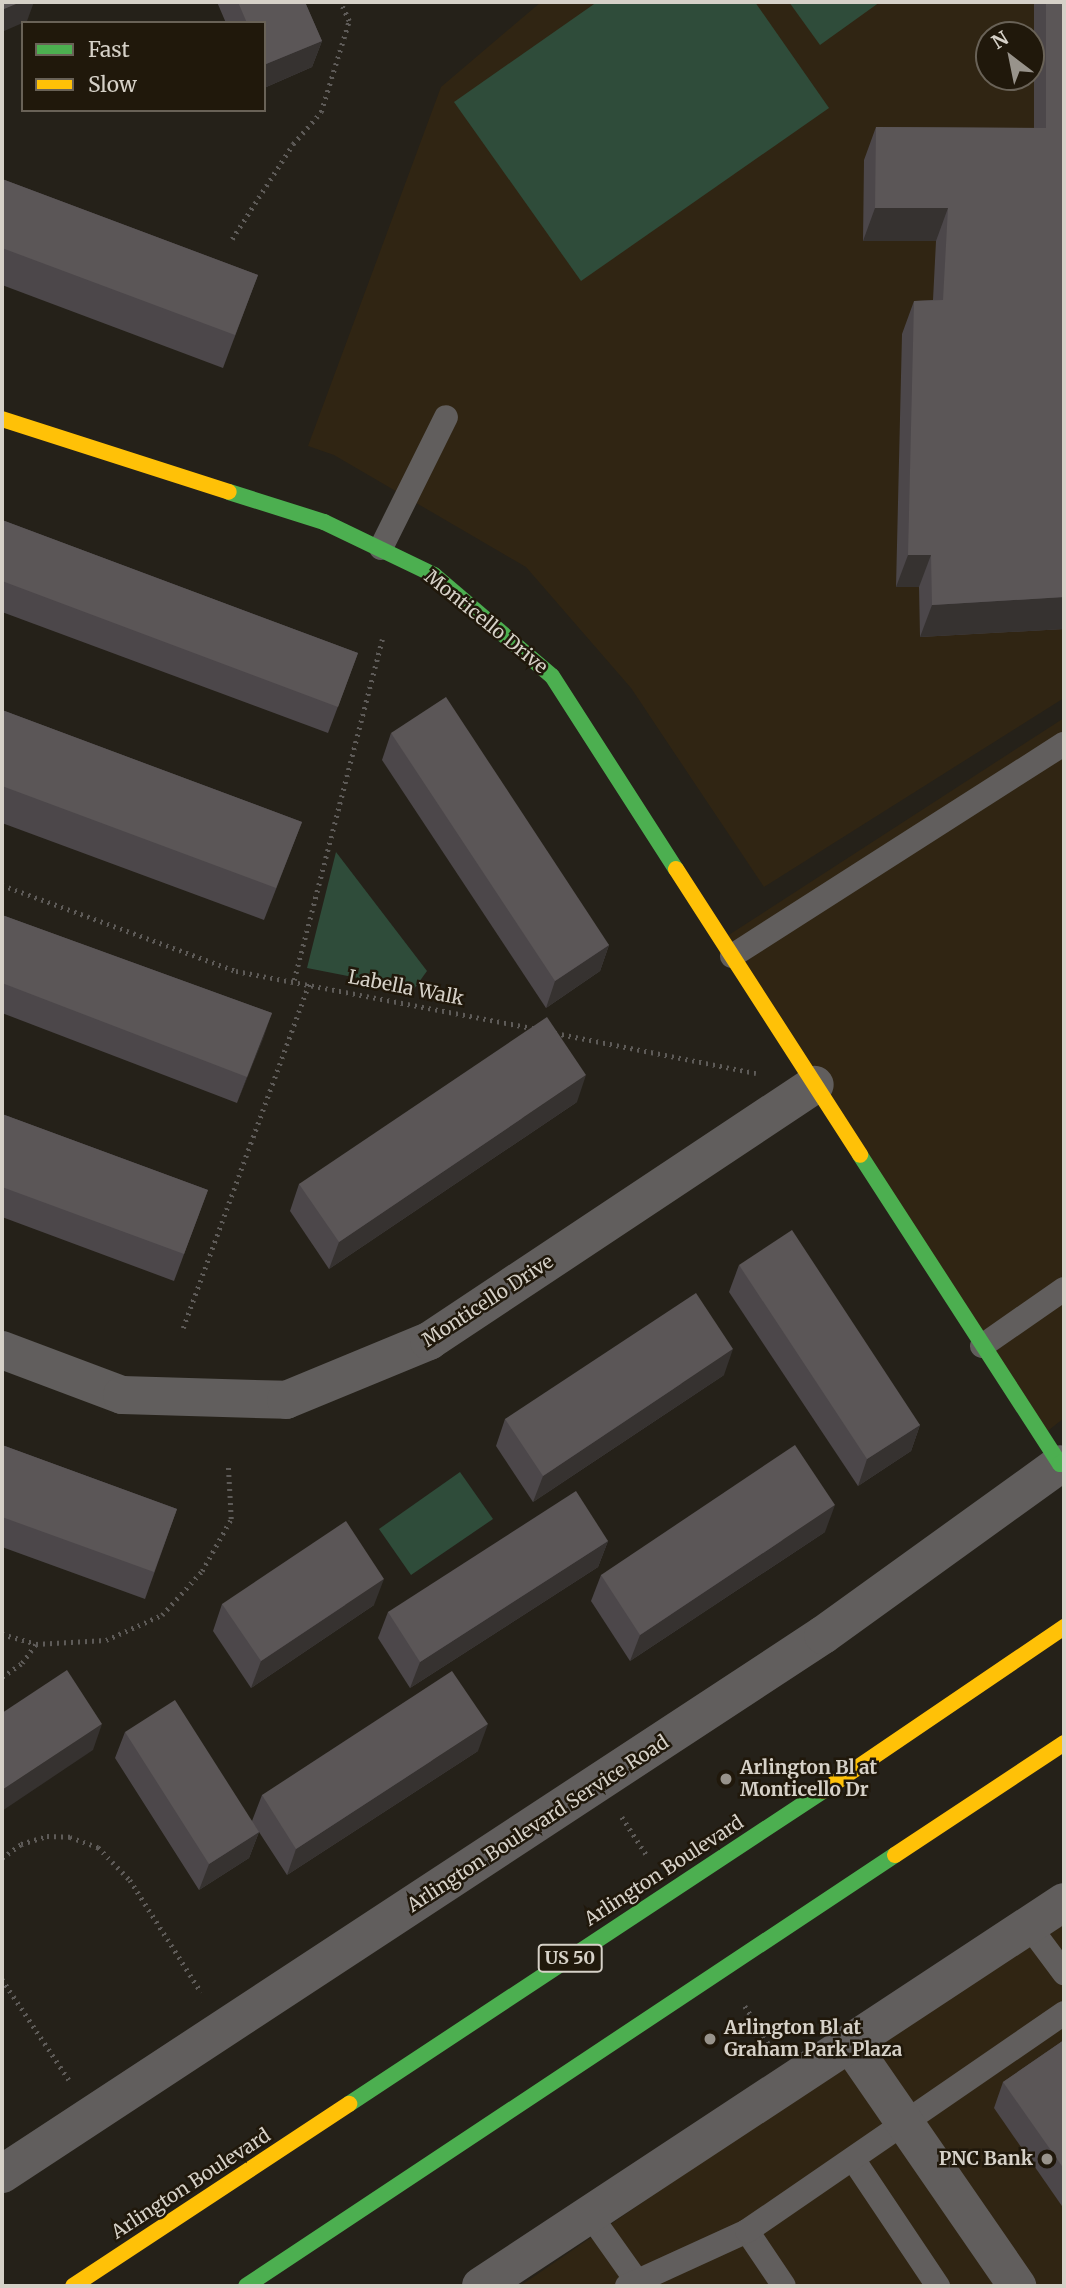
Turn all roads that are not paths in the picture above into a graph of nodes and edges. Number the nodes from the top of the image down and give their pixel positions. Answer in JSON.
{"nodes":[{"id":1,"x":446,"y":417,"type":"dead end"},
{"id":2,"x":2,"y":419,"type":"edge"},
{"id":3,"x":380,"y":548,"type":"junction"},
{"id":4,"x":1064,"y":744,"type":"edge"},
{"id":5,"x":732,"y":956,"type":"junction"},
{"id":6,"x":815,"y":1085,"type":"junction"},
{"id":7,"x":1064,"y":1289,"type":"edge"},
{"id":8,"x":982,"y":1346,"type":"junction"},
{"id":9,"x":2,"y":1350,"type":"edge"},
{"id":10,"x":1062,"y":1463,"type":"edge"},
{"id":11,"x":1064,"y":1627,"type":"edge"},
{"id":12,"x":1064,"y":1743,"type":"edge"},
{"id":13,"x":1064,"y":1902,"type":"edge"},
{"id":14,"x":1029,"y":1926,"type":"junction"},
{"id":15,"x":1064,"y":1973,"type":"edge"},
{"id":16,"x":1064,"y":2013,"type":"edge"},
{"id":17,"x":851,"y":2045,"type":"junction"},
{"id":18,"x":905,"y":2123,"type":"junction"},
{"id":19,"x":853,"y":2159,"type":"junction"},
{"id":20,"x":2,"y":2174,"type":"edge"},
{"id":21,"x":590,"y":2215,"type":"junction"},
{"id":22,"x":747,"y":2231,"type":"junction"},
{"id":23,"x":271,"y":2270,"type":"junction"},
{"id":24,"x":672,"y":2276,"type":"edge"},
{"id":25,"x":631,"y":2283,"type":"edge"},
{"id":26,"x":74,"y":2286,"type":"edge"},
{"id":27,"x":246,"y":2286,"type":"edge"},
{"id":28,"x":265,"y":2286,"type":"edge"},
{"id":29,"x":481,"y":2286,"type":"edge"},
{"id":30,"x":784,"y":2286,"type":"edge"},
{"id":31,"x":938,"y":2286,"type":"edge"},
{"id":32,"x":1017,"y":2286,"type":"edge"}],
"edges":[{"from":1,"to":3,"type":"lane"},
{"from":2,"to":3,"type":"main road","name":"Monticello Drive"},
{"from":3,"to":5,"type":"main road","name":"Monticello Drive"},
{"from":4,"to":5,"type":"lane"},
{"from":5,"to":6,"type":"main road","name":"Monticello Drive"},
{"from":6,"to":8,"type":"main road","name":"Monticello Drive"},
{"from":6,"to":9,"type":"street","name":"Monticello Drive"},
{"from":7,"to":8,"type":"lane"},
{"from":8,"to":10,"type":"main road","name":"Monticello Drive"},
{"from":10,"to":20,"type":"street","name":"Arlington Boulevard Service Road"},
{"from":11,"to":26,"type":"main road","name":"Arlington Boulevard","number":"US 50"},
{"from":12,"to":23,"type":"main road"},
{"from":13,"to":14,"type":"street"},
{"from":14,"to":15,"type":"lane"},
{"from":14,"to":17,"type":"street"},
{"from":16,"to":18,"type":"lane"},
{"from":17,"to":18,"type":"street"},
{"from":17,"to":21,"type":"street"},
{"from":18,"to":19,"type":"lane"},
{"from":18,"to":32,"type":"street"},
{"from":19,"to":22,"type":"lane"},
{"from":19,"to":31,"type":"lane"},
{"from":21,"to":25,"type":"lane"},
{"from":21,"to":29,"type":"street"},
{"from":22,"to":24,"type":"lane"},
{"from":22,"to":30,"type":"lane"},
{"from":23,"to":27,"type":"main road"},
{"from":23,"to":28,"type":"main road"},
{"from":24,"to":25,"type":"lane"}]}
